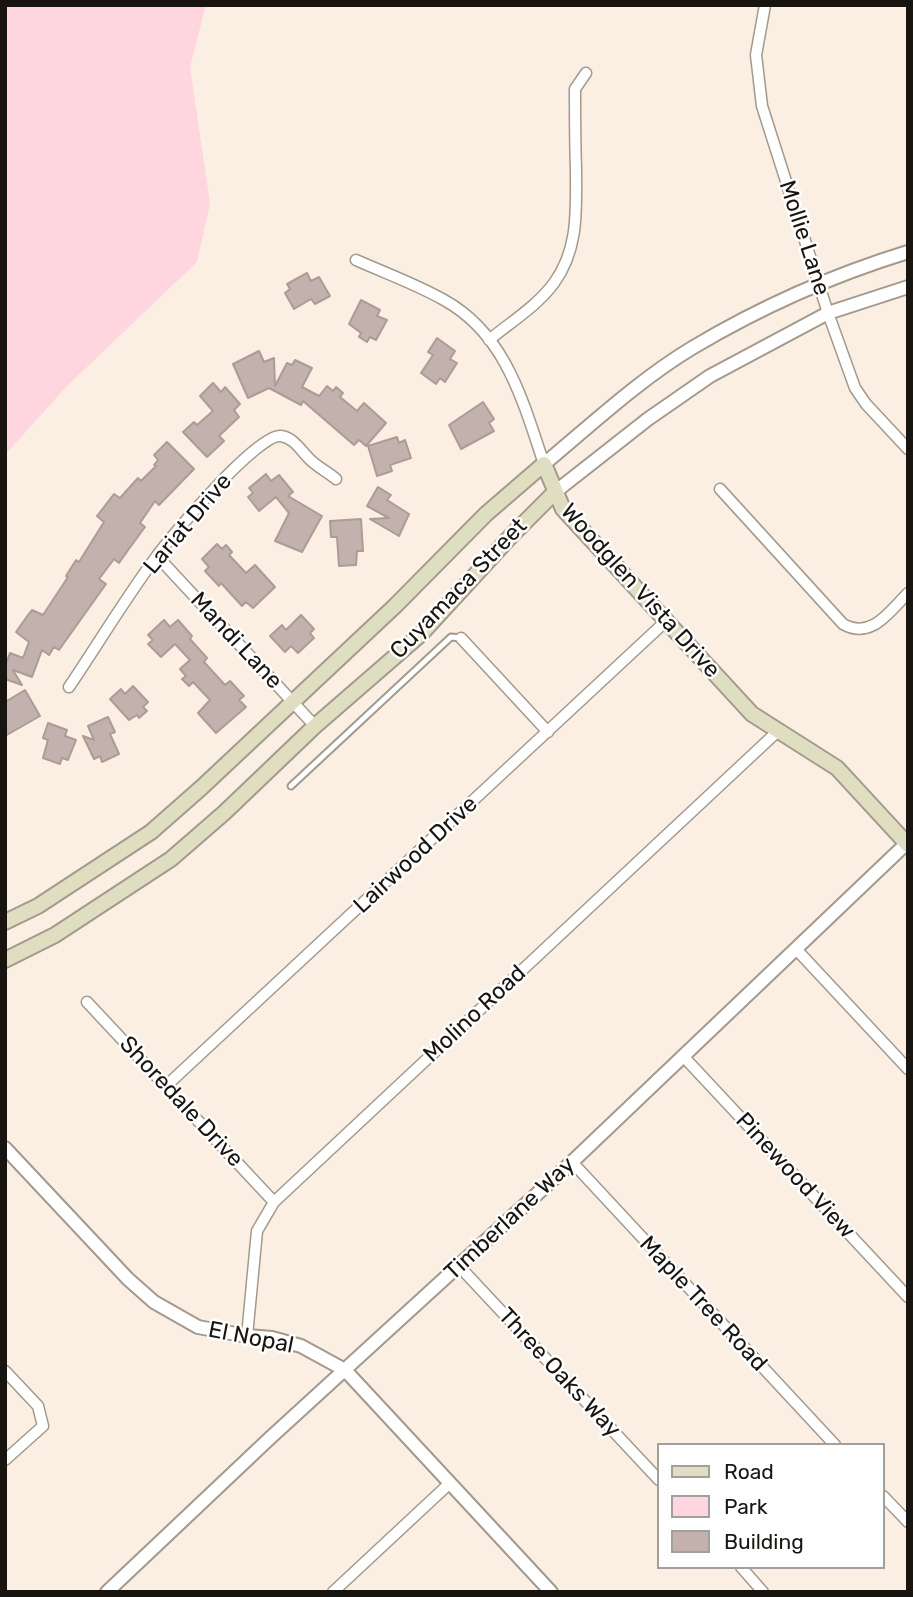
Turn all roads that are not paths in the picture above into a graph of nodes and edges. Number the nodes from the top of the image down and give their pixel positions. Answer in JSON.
{"nodes":[{"id":1,"x":765,"y":5,"type":"edge"},
{"id":2,"x":586,"y":73,"type":"dead end"},
{"id":3,"x":908,"y":252,"type":"edge"},
{"id":4,"x":356,"y":260,"type":"dead end"},
{"id":5,"x":819,"y":284,"type":"junction"},
{"id":6,"x":908,"y":287,"type":"edge"},
{"id":7,"x":828,"y":313,"type":"junction"},
{"id":8,"x":489,"y":340,"type":"junction"},
{"id":9,"x":908,"y":449,"type":"edge"},
{"id":10,"x":544,"y":464,"type":"junction"},
{"id":11,"x":336,"y":479,"type":"dead end"},
{"id":12,"x":720,"y":489,"type":"dead end"},
{"id":13,"x":555,"y":492,"type":"junction"},
{"id":14,"x":157,"y":555,"type":"junction"},
{"id":15,"x":908,"y":593,"type":"edge"},
{"id":16,"x":665,"y":622,"type":"junction"},
{"id":17,"x":461,"y":638,"type":"joint"},
{"id":18,"x":69,"y":687,"type":"dead end"},
{"id":19,"x":291,"y":702,"type":"junction"},
{"id":20,"x":315,"y":726,"type":"junction"},
{"id":21,"x":778,"y":731,"type":"junction"},
{"id":22,"x":548,"y":733,"type":"junction"},
{"id":23,"x":291,"y":786,"type":"dead end"},
{"id":24,"x":907,"y":843,"type":"edge"},
{"id":25,"x":5,"y":922,"type":"edge"},
{"id":26,"x":796,"y":949,"type":"junction"},
{"id":27,"x":5,"y":960,"type":"edge"},
{"id":28,"x":87,"y":1002,"type":"dead end"},
{"id":29,"x":683,"y":1056,"type":"junction"},
{"id":30,"x":908,"y":1069,"type":"edge"},
{"id":31,"x":166,"y":1086,"type":"junction"},
{"id":32,"x":5,"y":1148,"type":"edge"},
{"id":33,"x":572,"y":1162,"type":"junction"},
{"id":34,"x":274,"y":1202,"type":"junction"},
{"id":35,"x":459,"y":1266,"type":"junction"},
{"id":36,"x":908,"y":1297,"type":"edge"},
{"id":37,"x":247,"y":1336,"type":"junction"},
{"id":38,"x":345,"y":1370,"type":"junction"},
{"id":39,"x":5,"y":1371,"type":"edge"},
{"id":40,"x":833,"y":1443,"type":"edge"},
{"id":41,"x":5,"y":1460,"type":"edge"},
{"id":42,"x":657,"y":1478,"type":"edge"},
{"id":43,"x":450,"y":1483,"type":"junction"},
{"id":44,"x":885,"y":1498,"type":"edge"},
{"id":45,"x":908,"y":1522,"type":"edge"},
{"id":46,"x":742,"y":1569,"type":"edge"},
{"id":47,"x":107,"y":1592,"type":"edge"},
{"id":48,"x":333,"y":1592,"type":"edge"},
{"id":49,"x":551,"y":1592,"type":"edge"},
{"id":50,"x":763,"y":1592,"type":"edge"}],
"edges":[{"from":1,"to":5,"type":"street","name":"Mollie Lane"},
{"from":2,"to":8,"type":"street"},
{"from":3,"to":5,"type":"street","name":"Cuyamaca Street"},
{"from":4,"to":8,"type":"street","name":"Woodglen Vista Drive"},
{"from":5,"to":7,"type":"street","name":"Mollie Lane"},
{"from":5,"to":10,"type":"street","name":"Cuyamaca Street"},
{"from":6,"to":7,"type":"street","name":"Cuyamaca Street"},
{"from":7,"to":9,"type":"street","name":"Mollie Lane"},
{"from":7,"to":13,"type":"street","name":"Cuyamaca Street"},
{"from":8,"to":10,"type":"street","name":"Woodglen Vista Drive"},
{"from":10,"to":13,"type":"main road","name":"Woodglen Vista Drive"},
{"from":10,"to":19,"type":"main road","name":"Cuyamaca Street"},
{"from":11,"to":14,"type":"street","name":"Lariat Drive"},
{"from":12,"to":15,"type":"street"},
{"from":13,"to":16,"type":"main road","name":"Woodglen Vista Drive"},
{"from":13,"to":20,"type":"main road","name":"Cuyamaca Street"},
{"from":14,"to":18,"type":"street","name":"Lariat Drive"},
{"from":14,"to":19,"type":"street","name":"Mandi Lane"},
{"from":16,"to":21,"type":"main road","name":"Woodglen Vista Drive"},
{"from":16,"to":22,"type":"street","name":"Lairwood Drive"},
{"from":17,"to":22,"type":"street"},
{"from":17,"to":23,"type":"lane"},
{"from":19,"to":20,"type":"street","name":"Mandi Lane"},
{"from":19,"to":25,"type":"main road","name":"Cuyamaca Street"},
{"from":20,"to":27,"type":"main road","name":"Cuyamaca Street"},
{"from":21,"to":24,"type":"main road","name":"Woodglen Vista Drive"},
{"from":21,"to":34,"type":"street","name":"Molino Road"},
{"from":22,"to":31,"type":"street","name":"Lairwood Drive"},
{"from":24,"to":26,"type":"street","name":"Timberlane Way"},
{"from":26,"to":29,"type":"street","name":"Timberlane Way"},
{"from":26,"to":30,"type":"street"},
{"from":28,"to":31,"type":"street","name":"Shoredale Drive"},
{"from":29,"to":33,"type":"street","name":"Timberlane Way"},
{"from":29,"to":36,"type":"street","name":"Pinewood View"},
{"from":31,"to":34,"type":"street","name":"Shoredale Drive"},
{"from":32,"to":37,"type":"street","name":"El Nopal"},
{"from":33,"to":35,"type":"street","name":"Timberlane Way"},
{"from":33,"to":40,"type":"street","name":"Maple Tree Road"},
{"from":34,"to":37,"type":"street","name":"Molino Road"},
{"from":35,"to":38,"type":"street","name":"Timberlane Way"},
{"from":35,"to":42,"type":"street","name":"Three Oaks Way"},
{"from":37,"to":38,"type":"street","name":"El Nopal"},
{"from":38,"to":43,"type":"street","name":"El Nopal"},
{"from":38,"to":47,"type":"street","name":"Timberlane Way"},
{"from":39,"to":41,"type":"street"},
{"from":43,"to":48,"type":"street"},
{"from":43,"to":49,"type":"street","name":"El Nopal"},
{"from":44,"to":45,"type":"street"},
{"from":46,"to":50,"type":"street"}]}
